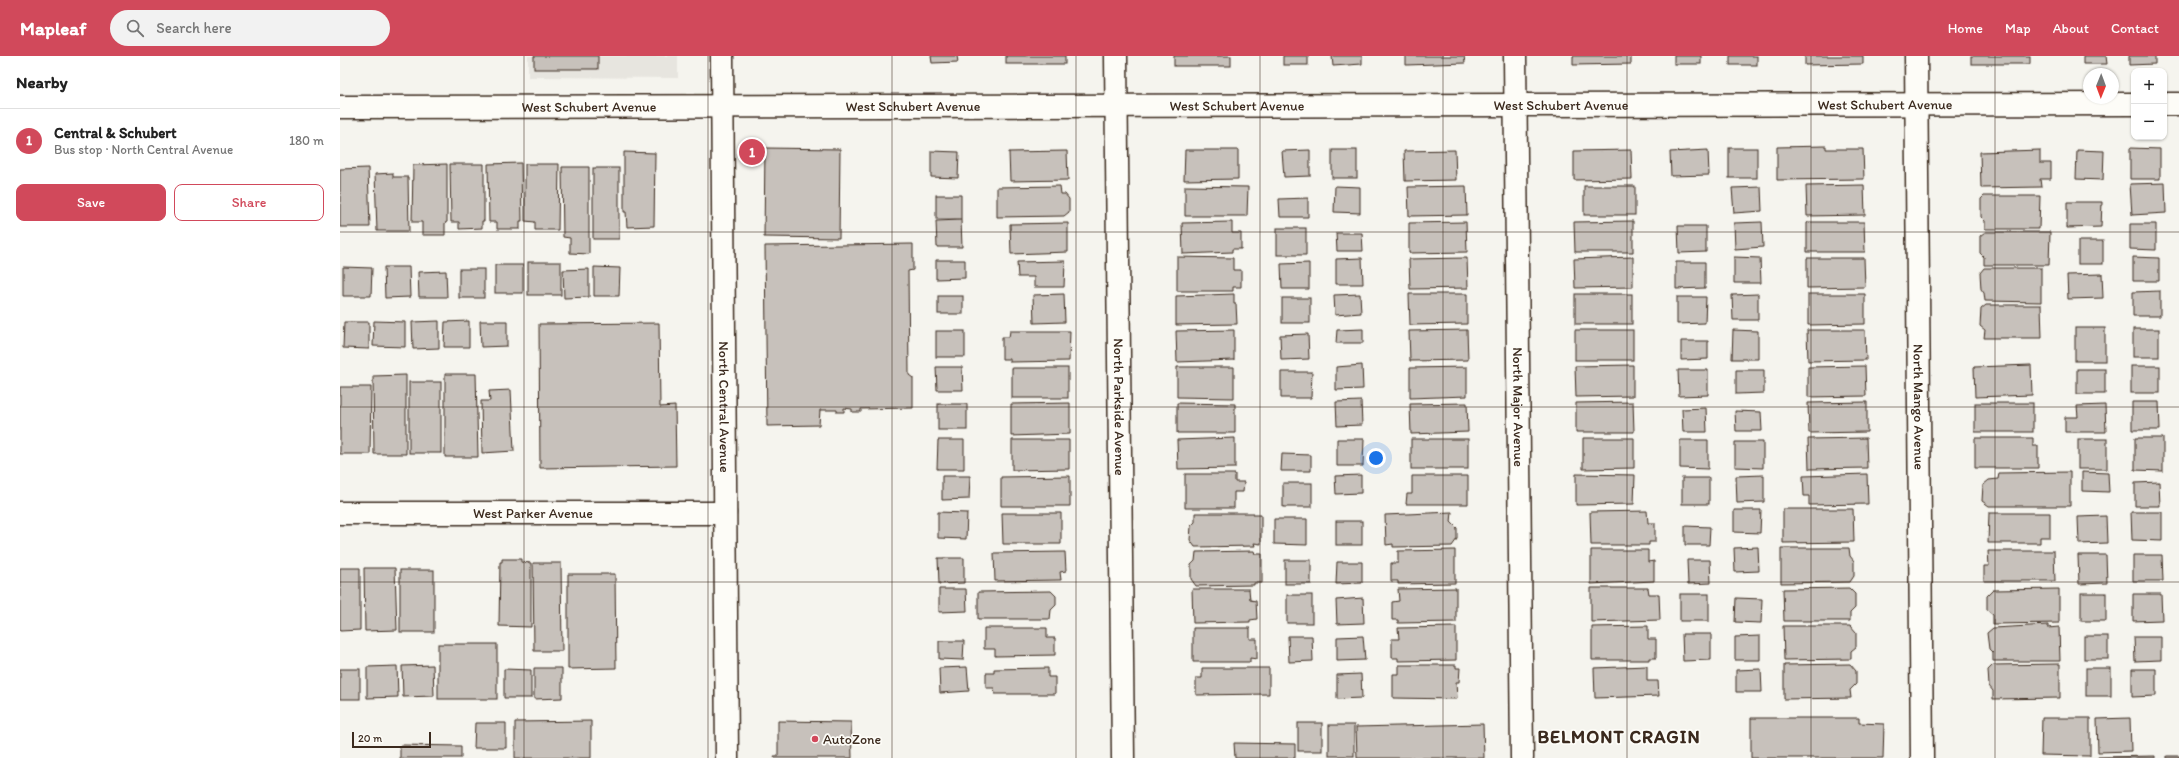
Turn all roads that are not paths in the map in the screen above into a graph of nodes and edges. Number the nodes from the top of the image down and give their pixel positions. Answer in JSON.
{"nodes":[{"id":1,"x":722,"y":56,"type":"edge"},
{"id":2,"x":1116,"y":56,"type":"edge"},
{"id":3,"x":1515,"y":56,"type":"edge"},
{"id":4,"x":1916,"y":56,"type":"edge"},
{"id":5,"x":1916,"y":104,"type":"junction"},
{"id":6,"x":2131,"y":104,"type":"edge"},
{"id":7,"x":2167,"y":104,"type":"edge"},
{"id":8,"x":2179,"y":104,"type":"edge"},
{"id":9,"x":1117,"y":105,"type":"junction"},
{"id":10,"x":1516,"y":105,"type":"junction"},
{"id":11,"x":722,"y":106,"type":"junction"},
{"id":12,"x":340,"y":107,"type":"edge"},
{"id":13,"x":340,"y":513,"type":"edge"},
{"id":14,"x":725,"y":513,"type":"junction"},
{"id":15,"x":727,"y":758,"type":"edge"},
{"id":16,"x":1123,"y":758,"type":"edge"},
{"id":17,"x":1522,"y":758,"type":"edge"},
{"id":18,"x":1922,"y":758,"type":"edge"}],
"edges":[{"from":1,"to":11,"type":"street","name":"North Central Avenue"},
{"from":2,"to":9,"type":"street","name":"North Parkside Avenue"},
{"from":3,"to":10,"type":"street","name":"North Major Avenue"},
{"from":4,"to":5,"type":"street","name":"North Mango Avenue"},
{"from":5,"to":6,"type":"street","name":"West Schubert Avenue"},
{"from":5,"to":10,"type":"street","name":"West Schubert Avenue"},
{"from":5,"to":18,"type":"street","name":"North Mango Avenue"},
{"from":7,"to":8,"type":"street"},
{"from":9,"to":10,"type":"street","name":"West Schubert Avenue"},
{"from":9,"to":11,"type":"street","name":"West Schubert Avenue"},
{"from":9,"to":16,"type":"street","name":"North Parkside Avenue"},
{"from":10,"to":17,"type":"street","name":"North Major Avenue"},
{"from":11,"to":12,"type":"street","name":"West Schubert Avenue"},
{"from":11,"to":14,"type":"street","name":"North Central Avenue"},
{"from":13,"to":14,"type":"street","name":"West Parker Avenue"},
{"from":14,"to":15,"type":"street","name":"North Central Avenue"}]}
